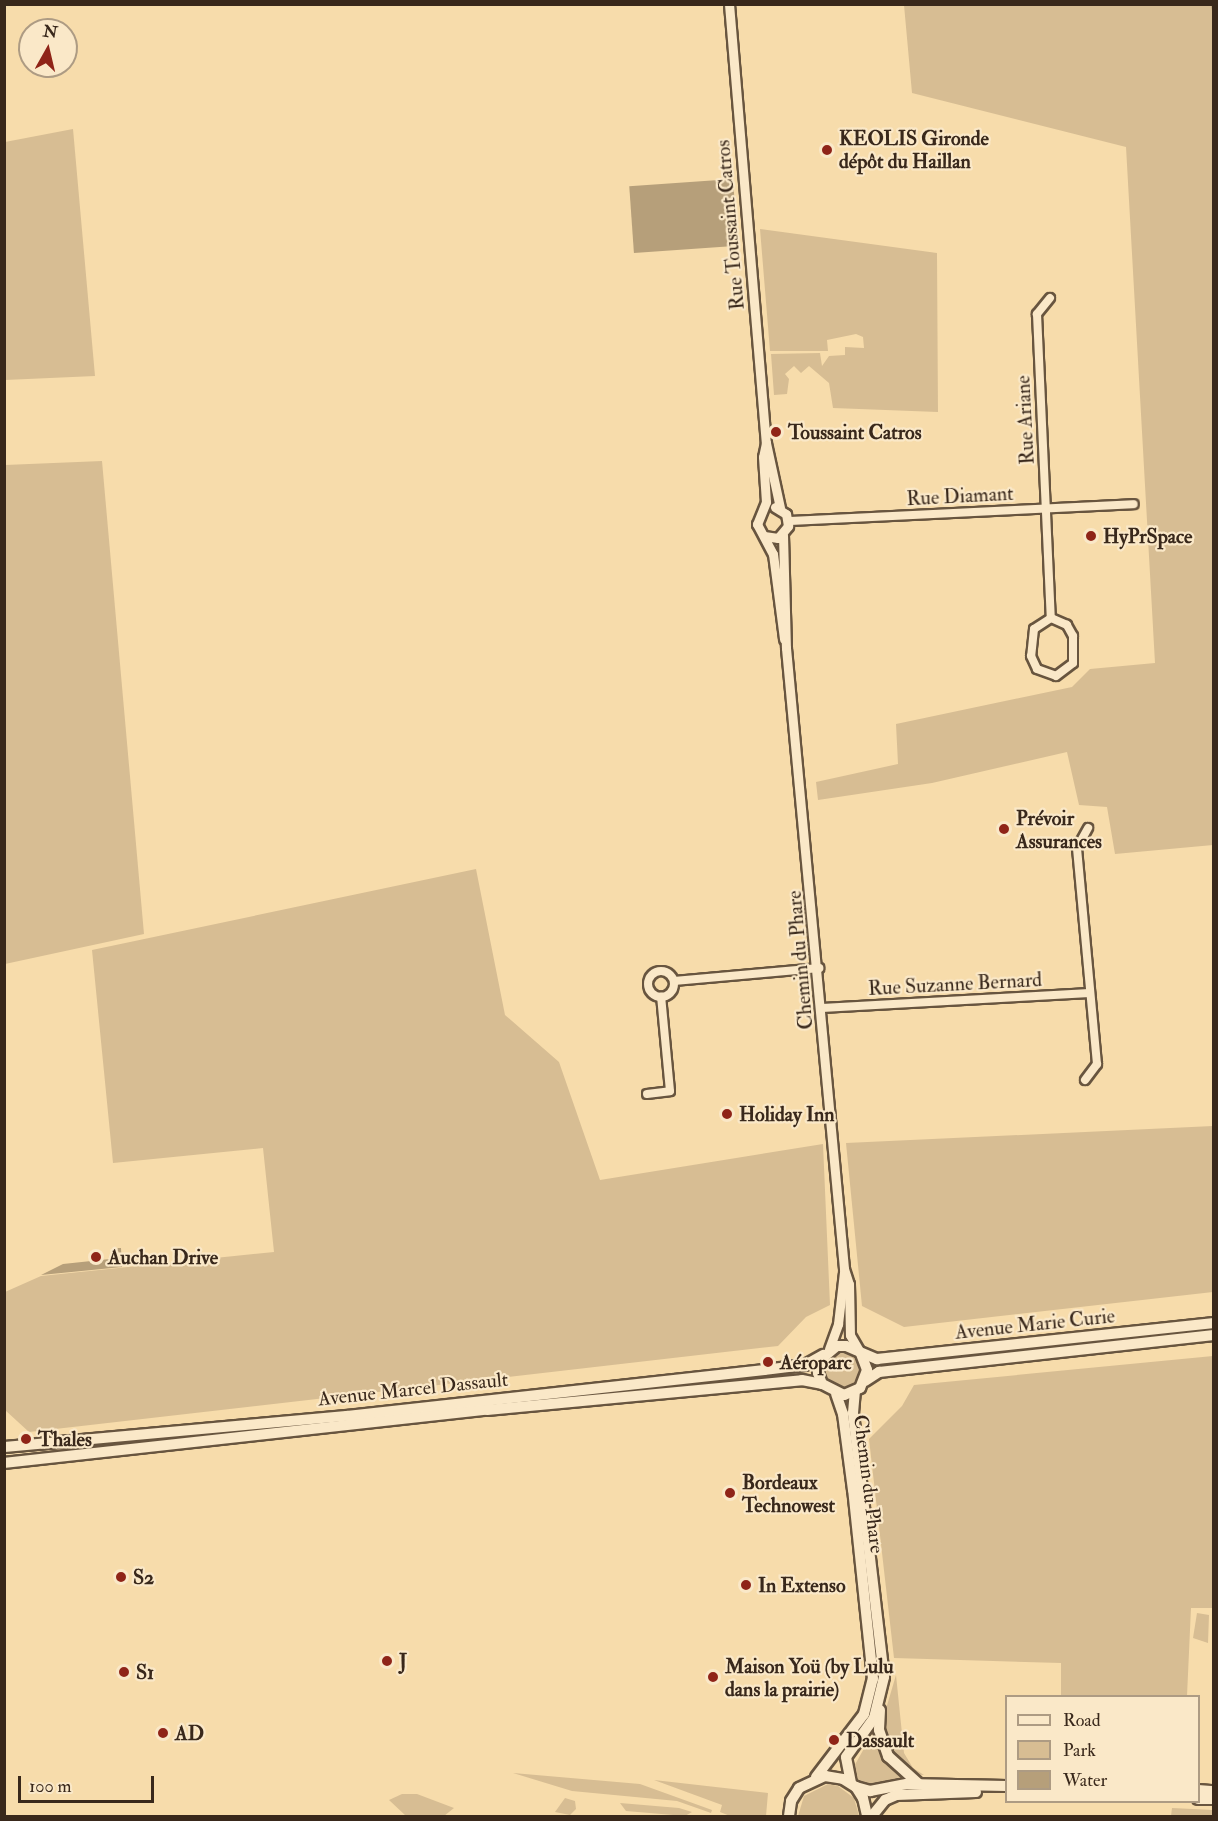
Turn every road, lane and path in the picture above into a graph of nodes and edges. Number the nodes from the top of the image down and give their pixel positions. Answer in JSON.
{"nodes":[{"id":1,"x":729,"y":4,"type":"edge"},
{"id":2,"x":1050,"y":298,"type":"dead end"},
{"id":3,"x":766,"y":443,"type":"junction"},
{"id":4,"x":1134,"y":504,"type":"dead end"},
{"id":5,"x":780,"y":508,"type":"junction"},
{"id":6,"x":1046,"y":508,"type":"junction"},
{"id":7,"x":762,"y":511,"type":"junction"},
{"id":8,"x":789,"y":521,"type":"junction"},
{"id":9,"x":783,"y":535,"type":"junction"},
{"id":10,"x":764,"y":536,"type":"junction"},
{"id":11,"x":1051,"y":618,"type":"junction"},
{"id":12,"x":786,"y":648,"type":"junction"},
{"id":13,"x":1088,"y":828,"type":"dead end"},
{"id":14,"x":819,"y":968,"type":"junction"},
{"id":15,"x":674,"y":981,"type":"junction"},
{"id":16,"x":1090,"y":993,"type":"junction"},
{"id":17,"x":661,"y":996,"type":"junction"},
{"id":18,"x":822,"y":1008,"type":"junction"},
{"id":19,"x":1085,"y":1080,"type":"dead end"},
{"id":20,"x":647,"y":1094,"type":"dead end"},
{"id":21,"x":844,"y":1269,"type":"junction"},
{"id":22,"x":1214,"y":1323,"type":"edge"},
{"id":23,"x":1214,"y":1335,"type":"edge"},
{"id":24,"x":826,"y":1352,"type":"junction"},
{"id":25,"x":861,"y":1354,"type":"junction"},
{"id":26,"x":865,"y":1381,"type":"junction"},
{"id":27,"x":822,"y":1384,"type":"junction"},
{"id":28,"x":855,"y":1391,"type":"junction"},
{"id":29,"x":836,"y":1394,"type":"junction"},
{"id":30,"x":4,"y":1448,"type":"edge"},
{"id":31,"x":4,"y":1463,"type":"edge"},
{"id":32,"x":880,"y":1704,"type":"junction"},
{"id":33,"x":816,"y":1777,"type":"junction"},
{"id":34,"x":920,"y":1784,"type":"junction"},
{"id":35,"x":853,"y":1785,"type":"junction"},
{"id":36,"x":1005,"y":1786,"type":"edge"},
{"id":37,"x":1005,"y":1793,"type":"edge"},
{"id":38,"x":789,"y":1816,"type":"edge"},
{"id":39,"x":867,"y":1816,"type":"edge"},
{"id":40,"x":872,"y":1816,"type":"edge"}],
"edges":[{"from":1,"to":3,"type":"street","name":"Rue Toussaint Catros"},
{"from":2,"to":6,"type":"street","name":"Rue Ariane"},
{"from":3,"to":5,"type":"street","name":"Rue Toussaint Catros"},
{"from":3,"to":7,"type":"street","name":"Rue Toussaint Catros"},
{"from":4,"to":6,"type":"street","name":"Rue Diamant"},
{"from":5,"to":7,"type":"street"},
{"from":5,"to":8,"type":"street"},
{"from":6,"to":8,"type":"street","name":"Rue Diamant"},
{"from":6,"to":11,"type":"street","name":"Rue Ariane"},
{"from":7,"to":10,"type":"street"},
{"from":8,"to":9,"type":"street"},
{"from":9,"to":10,"type":"street"},
{"from":9,"to":12,"type":"street","name":"Chemin du Phare"},
{"from":10,"to":12,"type":"street","name":"Chemin du Phare"},
{"from":11,"to":11,"type":"street"},
{"from":12,"to":14,"type":"street","name":"Chemin du Phare"},
{"from":13,"to":16,"type":"street"},
{"from":14,"to":15,"type":"street"},
{"from":14,"to":18,"type":"street","name":"Chemin du Phare"},
{"from":15,"to":17,"type":"street"},
{"from":15,"to":17,"type":"street"},
{"from":16,"to":18,"type":"street","name":"Rue Suzanne Bernard"},
{"from":16,"to":19,"type":"street"},
{"from":17,"to":20,"type":"street"},
{"from":18,"to":21,"type":"street","name":"Chemin du Phare"},
{"from":21,"to":24,"type":"street","name":"Chemin du Phare"},
{"from":21,"to":25,"type":"street","name":"Chemin du Phare"},
{"from":22,"to":25,"type":"main road","name":"Avenue Marie Curie"},
{"from":23,"to":26,"type":"main road","name":"Avenue Marie Curie"},
{"from":24,"to":25,"type":"main road"},
{"from":24,"to":27,"type":"main road"},
{"from":24,"to":30,"type":"main road","name":"Avenue Marcel Dassault"},
{"from":25,"to":26,"type":"main road"},
{"from":26,"to":28,"type":"main road"},
{"from":27,"to":29,"type":"main road"},
{"from":27,"to":31,"type":"main road","name":"Avenue Marcel Dassault"},
{"from":28,"to":29,"type":"main road"},
{"from":28,"to":32,"type":"main road","name":"Chemin du Phare"},
{"from":29,"to":33,"type":"main road","name":"Chemin du Phare"},
{"from":32,"to":34,"type":"main road"},
{"from":32,"to":35,"type":"main road","name":"Chemin du Phare"},
{"from":33,"to":35,"type":"main road"},
{"from":33,"to":38,"type":"main road","name":"Chemin du Phare"},
{"from":34,"to":35,"type":"main road"},
{"from":34,"to":36,"type":"main road"},
{"from":35,"to":39,"type":"main road","name":"Chemin du Phare"},
{"from":37,"to":40,"type":"main road"}]}
